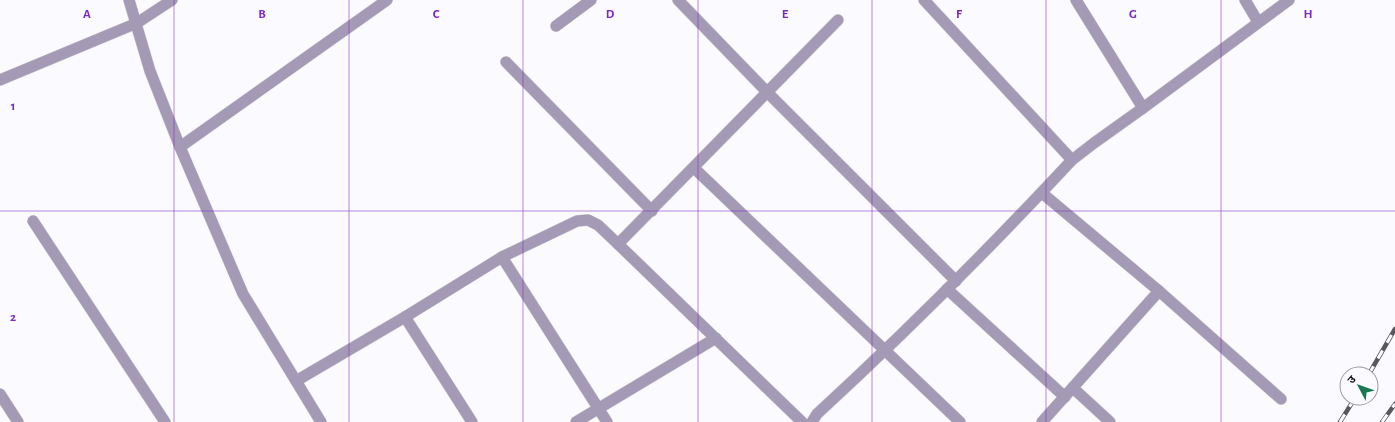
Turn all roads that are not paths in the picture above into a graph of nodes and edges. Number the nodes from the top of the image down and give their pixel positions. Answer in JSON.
{"nodes":[{"id":1,"x":129,"y":0,"type":"edge"},
{"id":2,"x":172,"y":0,"type":"edge"},
{"id":3,"x":387,"y":0,"type":"edge"},
{"id":4,"x":591,"y":0,"type":"edge"},
{"id":5,"x":678,"y":0,"type":"edge"},
{"id":6,"x":924,"y":0,"type":"edge"},
{"id":7,"x":1076,"y":0,"type":"edge"},
{"id":8,"x":1245,"y":0,"type":"edge"},
{"id":9,"x":1289,"y":0,"type":"edge"},
{"id":10,"x":838,"y":20,"type":"dead end"},
{"id":11,"x":1258,"y":22,"type":"junction"},
{"id":12,"x":137,"y":23,"type":"junction"},
{"id":13,"x":556,"y":26,"type":"dead end"},
{"id":14,"x":506,"y":62,"type":"dead end"},
{"id":15,"x":1,"y":79,"type":"edge"},
{"id":16,"x":767,"y":92,"type":"junction"},
{"id":17,"x":1143,"y":108,"type":"junction"},
{"id":18,"x":180,"y":147,"type":"junction"},
{"id":19,"x":1072,"y":160,"type":"junction"},
{"id":20,"x":694,"y":168,"type":"junction"},
{"id":21,"x":1042,"y":193,"type":"junction"},
{"id":22,"x":652,"y":211,"type":"junction"},
{"id":23,"x":33,"y":221,"type":"dead end"},
{"id":24,"x":618,"y":244,"type":"junction"},
{"id":25,"x":502,"y":256,"type":"junction"},
{"id":26,"x":956,"y":281,"type":"junction"},
{"id":27,"x":947,"y":289,"type":"junction"},
{"id":28,"x":1159,"y":292,"type":"junction"},
{"id":29,"x":405,"y":317,"type":"junction"},
{"id":30,"x":716,"y":338,"type":"junction"},
{"id":31,"x":886,"y":350,"type":"junction"},
{"id":32,"x":296,"y":381,"type":"junction"},
{"id":33,"x":1073,"y":388,"type":"junction"},
{"id":34,"x":0,"y":394,"type":"edge"},
{"id":35,"x":1065,"y":397,"type":"junction"},
{"id":36,"x":1281,"y":399,"type":"dead end"},
{"id":37,"x":598,"y":408,"type":"junction"},
{"id":38,"x":18,"y":422,"type":"edge"},
{"id":39,"x":165,"y":422,"type":"edge"},
{"id":40,"x":321,"y":422,"type":"edge"},
{"id":41,"x":472,"y":422,"type":"edge"},
{"id":42,"x":576,"y":422,"type":"edge"},
{"id":43,"x":607,"y":422,"type":"edge"},
{"id":44,"x":802,"y":422,"type":"edge"},
{"id":45,"x":812,"y":422,"type":"edge"},
{"id":46,"x":960,"y":422,"type":"edge"},
{"id":47,"x":1042,"y":422,"type":"edge"},
{"id":48,"x":1110,"y":422,"type":"edge"}],
"edges":[{"from":1,"to":12,"type":"street"},
{"from":2,"to":12,"type":"street"},
{"from":3,"to":18,"type":"street"},
{"from":4,"to":13,"type":"street"},
{"from":5,"to":16,"type":"street"},
{"from":6,"to":19,"type":"street"},
{"from":7,"to":17,"type":"street"},
{"from":8,"to":11,"type":"street"},
{"from":9,"to":11,"type":"street"},
{"from":10,"to":16,"type":"street"},
{"from":11,"to":17,"type":"street"},
{"from":12,"to":15,"type":"street"},
{"from":12,"to":18,"type":"street"},
{"from":14,"to":22,"type":"street"},
{"from":16,"to":20,"type":"street"},
{"from":16,"to":26,"type":"street"},
{"from":17,"to":19,"type":"street"},
{"from":18,"to":32,"type":"street"},
{"from":19,"to":21,"type":"street"},
{"from":20,"to":22,"type":"street"},
{"from":20,"to":31,"type":"street"},
{"from":21,"to":26,"type":"street"},
{"from":21,"to":28,"type":"street"},
{"from":22,"to":24,"type":"street"},
{"from":23,"to":39,"type":"street"},
{"from":24,"to":25,"type":"street"},
{"from":24,"to":30,"type":"street"},
{"from":25,"to":29,"type":"street"},
{"from":25,"to":37,"type":"street"},
{"from":26,"to":27,"type":"street"},
{"from":27,"to":31,"type":"street"},
{"from":27,"to":35,"type":"street"},
{"from":28,"to":33,"type":"street"},
{"from":28,"to":36,"type":"street"},
{"from":29,"to":32,"type":"street"},
{"from":29,"to":41,"type":"street"},
{"from":30,"to":37,"type":"street"},
{"from":30,"to":44,"type":"street"},
{"from":31,"to":45,"type":"street"},
{"from":31,"to":46,"type":"street"},
{"from":32,"to":40,"type":"street"},
{"from":33,"to":35,"type":"street"},
{"from":33,"to":48,"type":"street"},
{"from":34,"to":38,"type":"street"},
{"from":35,"to":47,"type":"street"},
{"from":37,"to":42,"type":"street"},
{"from":37,"to":43,"type":"street"}]}
